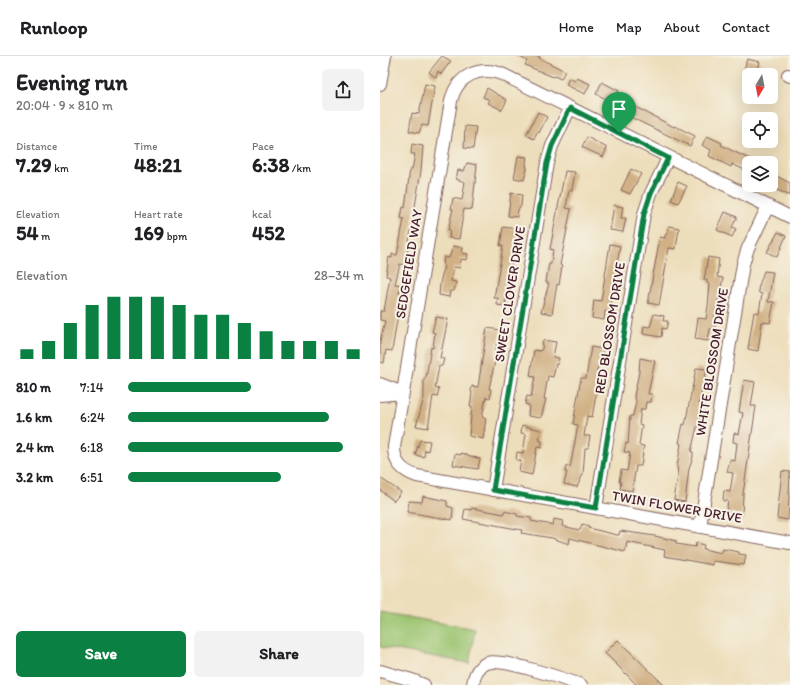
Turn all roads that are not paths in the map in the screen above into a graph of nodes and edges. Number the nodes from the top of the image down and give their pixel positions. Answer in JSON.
{"nodes":[{"id":1,"x":385,"y":56,"type":"edge"},
{"id":2,"x":380,"y":84,"type":"edge"},
{"id":3,"x":570,"y":108,"type":"junction"},
{"id":4,"x":668,"y":158,"type":"junction"},
{"id":5,"x":768,"y":206,"type":"junction"},
{"id":6,"x":790,"y":217,"type":"edge"},
{"id":7,"x":380,"y":384,"type":"edge"},
{"id":8,"x":403,"y":393,"type":"junction"},
{"id":9,"x":380,"y":395,"type":"edge"},
{"id":10,"x":397,"y":463,"type":"joint"},
{"id":11,"x":493,"y":490,"type":"junction"},
{"id":12,"x":596,"y":508,"type":"junction"},
{"id":13,"x":700,"y":527,"type":"junction"},
{"id":14,"x":790,"y":543,"type":"edge"},
{"id":15,"x":380,"y":671,"type":"edge"},
{"id":16,"x":424,"y":685,"type":"edge"},
{"id":17,"x":473,"y":685,"type":"edge"},
{"id":18,"x":581,"y":685,"type":"edge"}],
"edges":[{"from":1,"to":2,"type":"street"},
{"from":3,"to":4,"type":"street"},
{"from":3,"to":8,"type":"street","name":"SEDGEFIELD WAY"},
{"from":3,"to":11,"type":"street","name":"SWEET CLOVER DRIVE"},
{"from":4,"to":5,"type":"street"},
{"from":4,"to":12,"type":"street","name":"RED BLOSSOM DRIVE"},
{"from":5,"to":6,"type":"street"},
{"from":5,"to":13,"type":"street","name":"WHITE BLOSSOM DRIVE"},
{"from":7,"to":8,"type":"street"},
{"from":8,"to":9,"type":"street"},
{"from":8,"to":10,"type":"street","name":"SEDGEFIELD WAY"},
{"from":10,"to":11,"type":"street","name":"TWIN FLOWER DRIVE"},
{"from":11,"to":12,"type":"street","name":"TWIN FLOWER DRIVE"},
{"from":12,"to":13,"type":"street","name":"TWIN FLOWER DRIVE"},
{"from":13,"to":14,"type":"street","name":"TWIN FLOWER DRIVE"},
{"from":15,"to":16,"type":"street"},
{"from":17,"to":18,"type":"street"}]}
